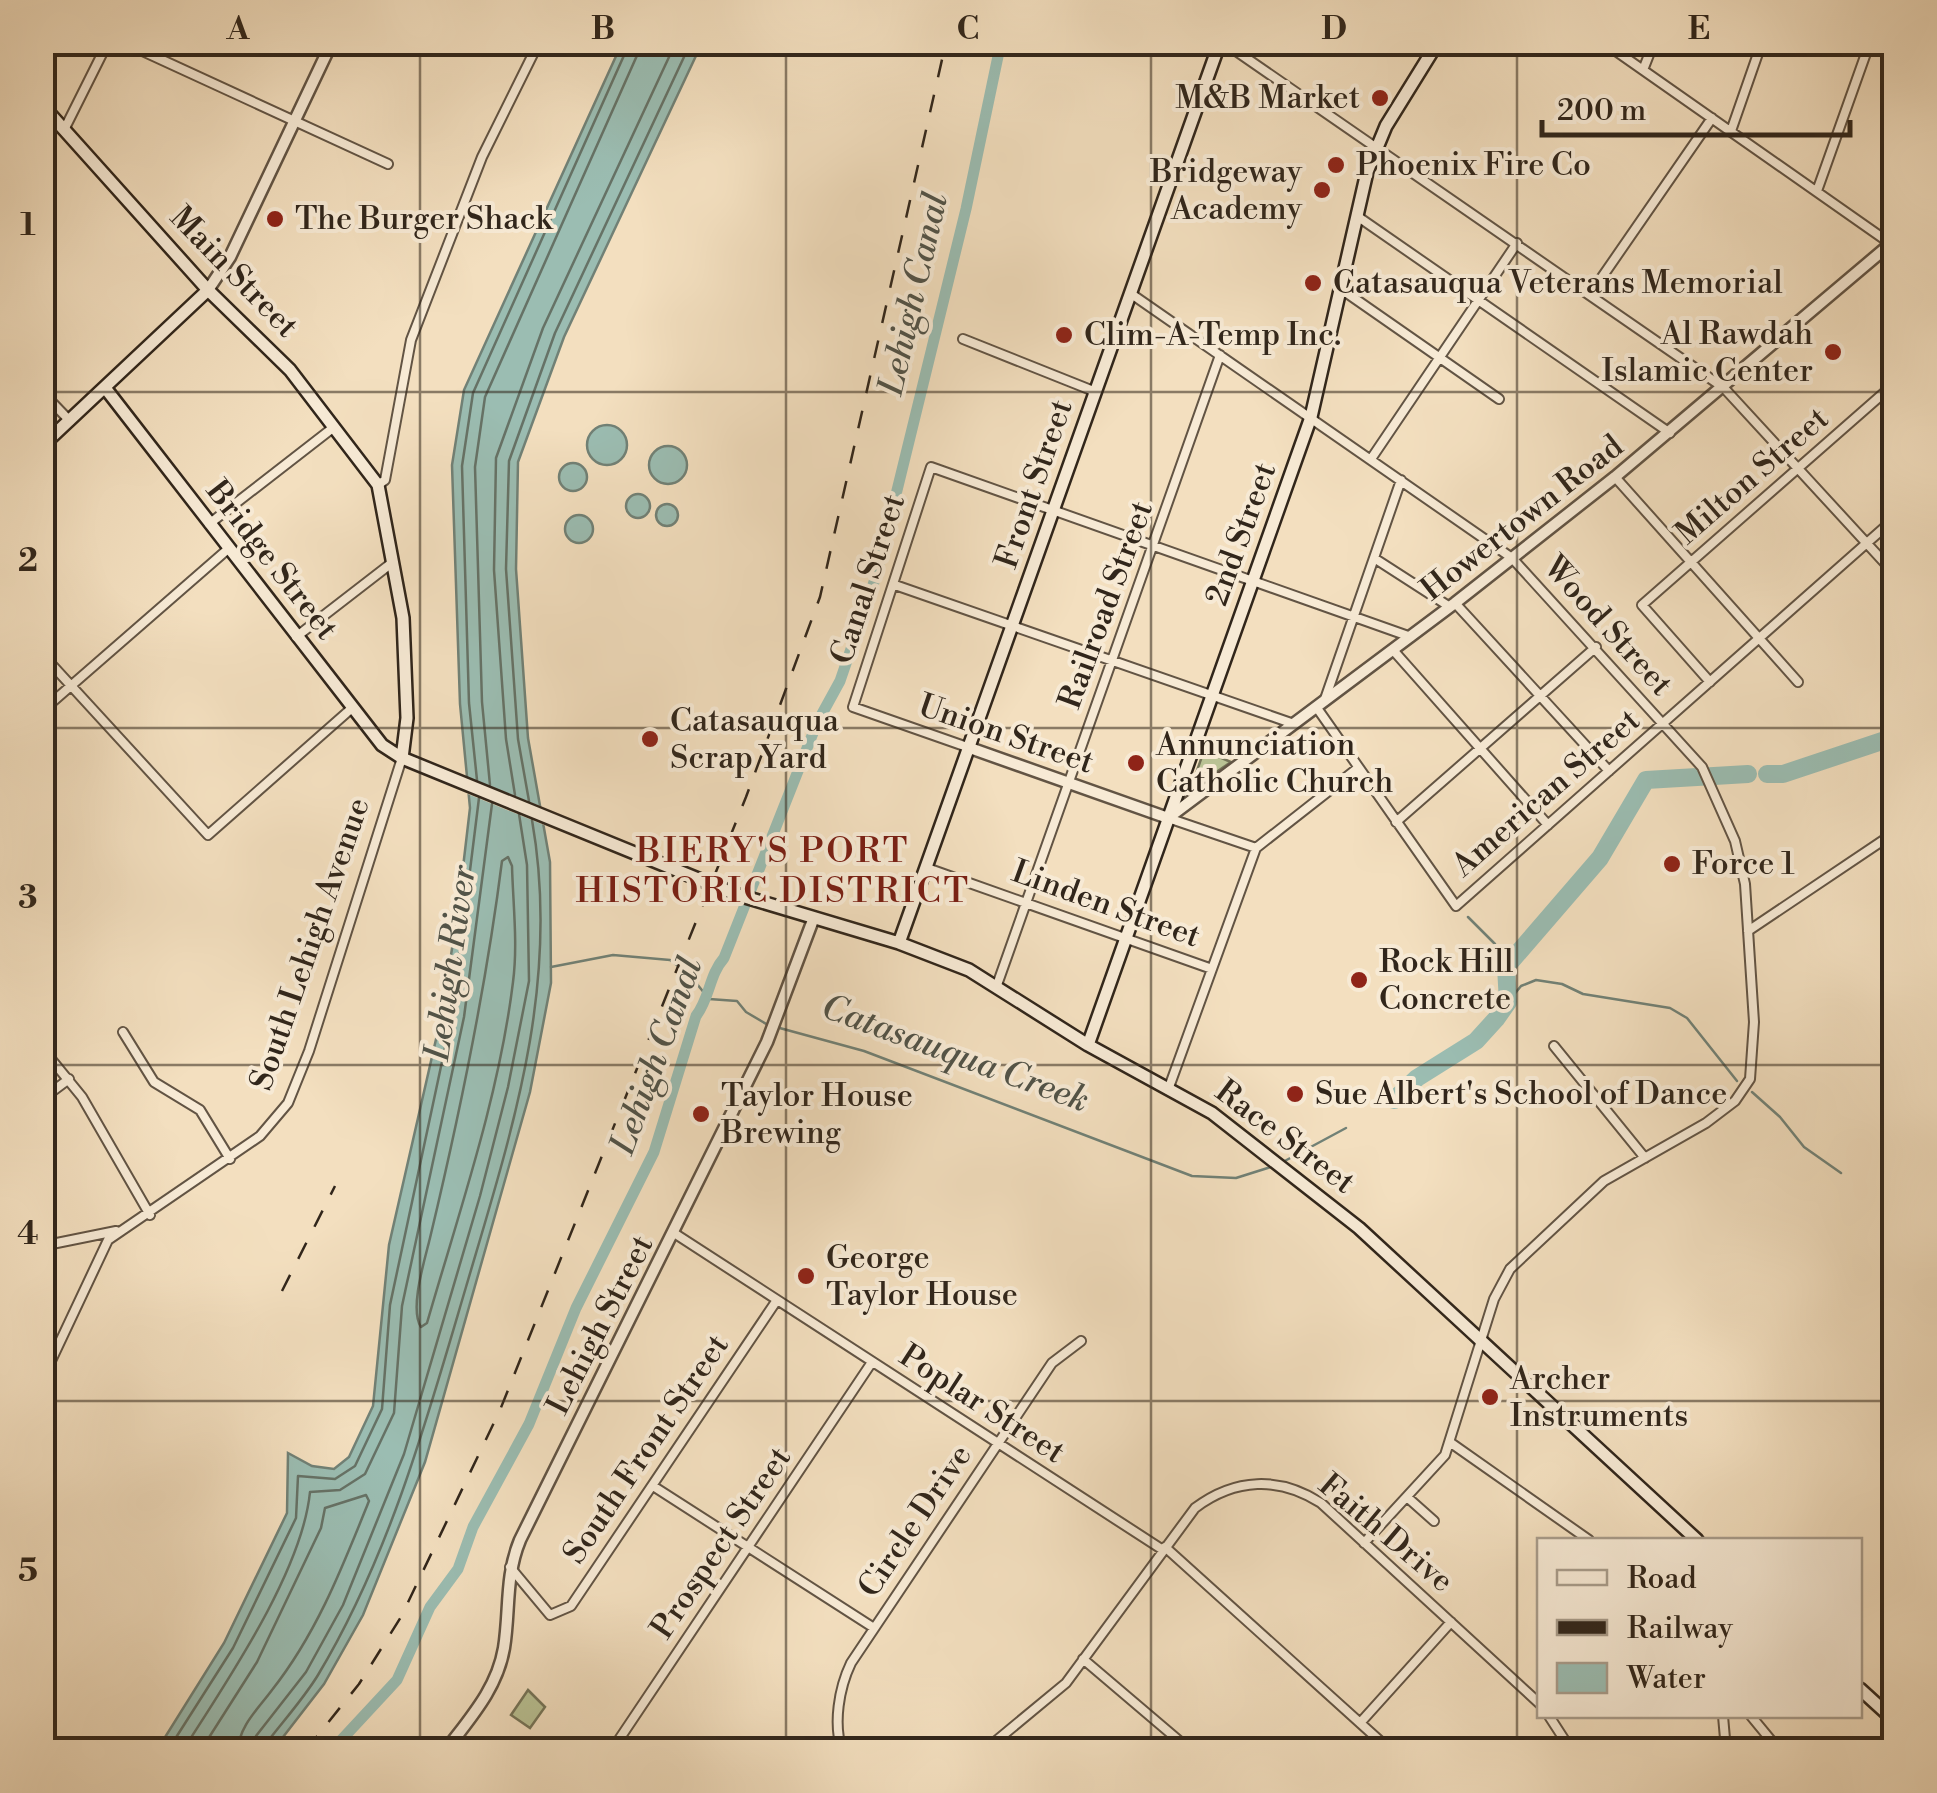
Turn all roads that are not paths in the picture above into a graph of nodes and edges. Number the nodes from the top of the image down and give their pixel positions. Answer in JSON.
{"nodes":[{"id":1,"x":108,"y":42,"type":"edge"},
{"id":2,"x":123,"y":42,"type":"edge"},
{"id":3,"x":332,"y":42,"type":"edge"},
{"id":4,"x":539,"y":42,"type":"edge"},
{"id":5,"x":1222,"y":42,"type":"edge"},
{"id":6,"x":1438,"y":42,"type":"edge"},
{"id":7,"x":1602,"y":42,"type":"edge"},
{"id":8,"x":1654,"y":42,"type":"edge"},
{"id":9,"x":1762,"y":42,"type":"edge"},
{"id":10,"x":1870,"y":42,"type":"edge"},
{"id":11,"x":1644,"y":70,"type":"junction"},
{"id":12,"x":42,"y":105,"type":"edge"},
{"id":13,"x":1712,"y":118,"type":"junction"},
{"id":14,"x":294,"y":121,"type":"junction"},
{"id":15,"x":64,"y":130,"type":"junction"},
{"id":16,"x":1731,"y":131,"type":"junction"},
{"id":17,"x":1377,"y":146,"type":"junction"},
{"id":18,"x":388,"y":164,"type":"dead end"},
{"id":19,"x":1817,"y":191,"type":"junction"},
{"id":20,"x":1358,"y":216,"type":"junction"},
{"id":21,"x":1517,"y":243,"type":"junction"},
{"id":22,"x":1894,"y":244,"type":"edge"},
{"id":23,"x":1341,"y":289,"type":"junction"},
{"id":24,"x":208,"y":290,"type":"junction"},
{"id":25,"x":1130,"y":293,"type":"junction"},
{"id":26,"x":1591,"y":294,"type":"junction"},
{"id":27,"x":1480,"y":301,"type":"junction"},
{"id":28,"x":963,"y":339,"type":"dead end"},
{"id":29,"x":1220,"y":354,"type":"junction"},
{"id":30,"x":1440,"y":358,"type":"junction"},
{"id":31,"x":1894,"y":384,"type":"edge"},
{"id":32,"x":1724,"y":388,"type":"junction"},
{"id":33,"x":106,"y":389,"type":"junction"},
{"id":34,"x":42,"y":392,"type":"edge"},
{"id":35,"x":1096,"y":392,"type":"junction"},
{"id":36,"x":1499,"y":400,"type":"dead end"},
{"id":37,"x":1310,"y":417,"type":"junction"},
{"id":38,"x":70,"y":421,"type":"junction"},
{"id":39,"x":334,"y":427,"type":"junction"},
{"id":40,"x":1671,"y":433,"type":"junction"},
{"id":41,"x":42,"y":446,"type":"edge"},
{"id":42,"x":1371,"y":458,"type":"junction"},
{"id":43,"x":1799,"y":467,"type":"junction"},
{"id":44,"x":1616,"y":477,"type":"junction"},
{"id":45,"x":1401,"y":480,"type":"junction"},
{"id":46,"x":378,"y":485,"type":"junction"},
{"id":47,"x":1055,"y":508,"type":"junction"},
{"id":48,"x":1894,"y":519,"type":"edge"},
{"id":49,"x":209,"y":524,"type":"junction"},
{"id":50,"x":1868,"y":542,"type":"junction"},
{"id":51,"x":1155,"y":544,"type":"junction"},
{"id":52,"x":228,"y":550,"type":"junction"},
{"id":53,"x":1374,"y":558,"type":"junction"},
{"id":54,"x":1512,"y":558,"type":"junction"},
{"id":55,"x":393,"y":562,"type":"junction"},
{"id":56,"x":1692,"y":562,"type":"junction"},
{"id":57,"x":1894,"y":573,"type":"edge"},
{"id":58,"x":1253,"y":580,"type":"junction"},
{"id":59,"x":895,"y":584,"type":"junction"},
{"id":60,"x":1453,"y":605,"type":"junction"},
{"id":61,"x":1354,"y":616,"type":"junction"},
{"id":62,"x":1014,"y":626,"type":"junction"},
{"id":63,"x":296,"y":637,"type":"junction"},
{"id":64,"x":1411,"y":637,"type":"junction"},
{"id":65,"x":1758,"y":639,"type":"junction"},
{"id":66,"x":1596,"y":647,"type":"junction"},
{"id":67,"x":1394,"y":650,"type":"junction"},
{"id":68,"x":42,"y":654,"type":"edge"},
{"id":69,"x":1114,"y":660,"type":"junction"},
{"id":70,"x":1710,"y":682,"type":"junction"},
{"id":71,"x":1798,"y":682,"type":"dead end"},
{"id":72,"x":71,"y":685,"type":"junction"},
{"id":73,"x":1213,"y":696,"type":"junction"},
{"id":74,"x":1540,"y":696,"type":"junction"},
{"id":75,"x":1320,"y":705,"type":"junction"},
{"id":76,"x":854,"y":707,"type":"joint"},
{"id":77,"x":352,"y":708,"type":"junction"},
{"id":78,"x":42,"y":711,"type":"edge"},
{"id":79,"x":1663,"y":723,"type":"junction"},
{"id":80,"x":1294,"y":724,"type":"junction"},
{"id":81,"x":970,"y":748,"type":"junction"},
{"id":82,"x":1480,"y":748,"type":"junction"},
{"id":83,"x":402,"y":758,"type":"junction"},
{"id":84,"x":1358,"y":768,"type":"junction"},
{"id":85,"x":1609,"y":771,"type":"junction"},
{"id":86,"x":1070,"y":783,"type":"junction"},
{"id":87,"x":1886,"y":806,"type":"dead end"},
{"id":88,"x":1168,"y":818,"type":"junction"},
{"id":89,"x":1894,"y":818,"type":"edge"},
{"id":90,"x":1396,"y":822,"type":"junction"},
{"id":91,"x":1548,"y":825,"type":"junction"},
{"id":92,"x":1894,"y":833,"type":"edge"},
{"id":93,"x":1256,"y":848,"type":"junction"},
{"id":94,"x":927,"y":868,"type":"junction"},
{"id":95,"x":1027,"y":903,"type":"junction"},
{"id":96,"x":812,"y":920,"type":"junction"},
{"id":97,"x":1748,"y":931,"type":"junction"},
{"id":98,"x":1126,"y":937,"type":"junction"},
{"id":99,"x":899,"y":943,"type":"junction"},
{"id":100,"x":1212,"y":969,"type":"junction"},
{"id":101,"x":997,"y":985,"type":"junction"},
{"id":102,"x":123,"y":1032,"type":"dead end"},
{"id":103,"x":1088,"y":1045,"type":"junction"},
{"id":104,"x":1554,"y":1046,"type":"dead end"},
{"id":105,"x":42,"y":1048,"type":"edge"},
{"id":106,"x":69,"y":1079,"type":"junction"},
{"id":107,"x":1168,"y":1090,"type":"junction"},
{"id":108,"x":42,"y":1099,"type":"edge"},
{"id":109,"x":230,"y":1158,"type":"junction"},
{"id":110,"x":1645,"y":1158,"type":"junction"},
{"id":111,"x":150,"y":1214,"type":"junction"},
{"id":112,"x":116,"y":1230,"type":"junction"},
{"id":113,"x":674,"y":1233,"type":"junction"},
{"id":114,"x":42,"y":1246,"type":"edge"},
{"id":115,"x":777,"y":1300,"type":"junction"},
{"id":116,"x":1081,"y":1341,"type":"dead end"},
{"id":117,"x":1479,"y":1342,"type":"junction"},
{"id":118,"x":872,"y":1362,"type":"junction"},
{"id":119,"x":42,"y":1380,"type":"edge"},
{"id":120,"x":1451,"y":1443,"type":"junction"},
{"id":121,"x":998,"y":1444,"type":"junction"},
{"id":122,"x":653,"y":1486,"type":"junction"},
{"id":123,"x":1407,"y":1497,"type":"junction"},
{"id":124,"x":1434,"y":1521,"type":"dead end"},
{"id":125,"x":1585,"y":1538,"type":"edge"},
{"id":126,"x":1695,"y":1538,"type":"edge"},
{"id":127,"x":1364,"y":1543,"type":"junction"},
{"id":128,"x":748,"y":1547,"type":"junction"},
{"id":129,"x":1164,"y":1548,"type":"junction"},
{"id":130,"x":510,"y":1567,"type":"junction"},
{"id":131,"x":1451,"y":1622,"type":"junction"},
{"id":132,"x":874,"y":1628,"type":"junction"},
{"id":133,"x":1083,"y":1659,"type":"junction"},
{"id":134,"x":1862,"y":1691,"type":"edge"},
{"id":135,"x":1537,"y":1701,"type":"edge"},
{"id":136,"x":1550,"y":1718,"type":"edge"},
{"id":137,"x":1723,"y":1718,"type":"edge"},
{"id":138,"x":1753,"y":1718,"type":"edge"},
{"id":139,"x":1894,"y":1720,"type":"edge"},
{"id":140,"x":1360,"y":1723,"type":"junction"},
{"id":141,"x":446,"y":1750,"type":"edge"},
{"id":142,"x":612,"y":1750,"type":"edge"},
{"id":143,"x":842,"y":1750,"type":"edge"},
{"id":144,"x":985,"y":1750,"type":"edge"},
{"id":145,"x":1190,"y":1750,"type":"edge"},
{"id":146,"x":1390,"y":1750,"type":"edge"},
{"id":147,"x":1571,"y":1750,"type":"edge"},
{"id":148,"x":1726,"y":1750,"type":"edge"},
{"id":149,"x":1779,"y":1750,"type":"edge"}],
"edges":[{"from":1,"to":15,"type":"street"},
{"from":2,"to":14,"type":"street"},
{"from":3,"to":14,"type":"street"},
{"from":4,"to":46,"type":"street"},
{"from":5,"to":17,"type":"street"},
{"from":5,"to":25,"type":"main road","name":"Front Street"},
{"from":6,"to":17,"type":"main road","name":"2nd Street"},
{"from":7,"to":11,"type":"street"},
{"from":8,"to":11,"type":"street"},
{"from":9,"to":16,"type":"street"},
{"from":10,"to":19,"type":"street"},
{"from":11,"to":13,"type":"street"},
{"from":12,"to":15,"type":"main road","name":"Main Street"},
{"from":13,"to":16,"type":"street"},
{"from":13,"to":26,"type":"street"},
{"from":14,"to":18,"type":"street"},
{"from":14,"to":24,"type":"street"},
{"from":15,"to":24,"type":"main road","name":"Main Street"},
{"from":16,"to":19,"type":"street"},
{"from":17,"to":20,"type":"main road","name":"2nd Street"},
{"from":17,"to":21,"type":"street"},
{"from":19,"to":22,"type":"street"},
{"from":20,"to":23,"type":"main road","name":"2nd Street"},
{"from":20,"to":27,"type":"street"},
{"from":21,"to":26,"type":"street"},
{"from":21,"to":27,"type":"street"},
{"from":22,"to":32,"type":"street","name":"Howertown Road"},
{"from":23,"to":30,"type":"street"},
{"from":23,"to":37,"type":"main road","name":"2nd Street"},
{"from":24,"to":33,"type":"main road"},
{"from":24,"to":39,"type":"main road","name":"Main Street"},
{"from":25,"to":29,"type":"street","name":"Wood Street"},
{"from":25,"to":35,"type":"main road","name":"Front Street"},
{"from":26,"to":32,"type":"street"},
{"from":27,"to":30,"type":"street"},
{"from":27,"to":40,"type":"street"},
{"from":28,"to":35,"type":"street"},
{"from":29,"to":37,"type":"street","name":"Wood Street"},
{"from":29,"to":51,"type":"street","name":"Railroad Street"},
{"from":30,"to":36,"type":"street"},
{"from":30,"to":42,"type":"street"},
{"from":31,"to":43,"type":"street","name":"Milton Street"},
{"from":32,"to":40,"type":"street","name":"Howertown Road"},
{"from":32,"to":43,"type":"street"},
{"from":33,"to":38,"type":"main road"},
{"from":33,"to":49,"type":"main road","name":"Bridge Street"},
{"from":34,"to":38,"type":"street"},
{"from":35,"to":47,"type":"main road","name":"Front Street"},
{"from":37,"to":42,"type":"street","name":"Wood Street"},
{"from":37,"to":58,"type":"main road","name":"2nd Street"},
{"from":38,"to":41,"type":"main road"},
{"from":39,"to":46,"type":"main road","name":"Main Street"},
{"from":39,"to":49,"type":"street"},
{"from":40,"to":44,"type":"street","name":"Howertown Road"},
{"from":42,"to":45,"type":"street","name":"Wood Street"},
{"from":43,"to":50,"type":"street"},
{"from":43,"to":56,"type":"street","name":"Milton Street"},
{"from":44,"to":54,"type":"street","name":"Howertown Road"},
{"from":44,"to":56,"type":"street"},
{"from":45,"to":53,"type":"street"},
{"from":45,"to":54,"type":"street","name":"Wood Street"},
{"from":46,"to":55,"type":"main road","name":"South Lehigh Avenue"},
{"from":47,"to":51,"type":"street"},
{"from":47,"to":59,"type":"street","name":"Canal Street"},
{"from":47,"to":62,"type":"main road","name":"Front Street"},
{"from":48,"to":50,"type":"street","name":"American Street"},
{"from":49,"to":52,"type":"main road","name":"Bridge Street"},
{"from":50,"to":57,"type":"street"},
{"from":50,"to":65,"type":"street","name":"American Street"},
{"from":51,"to":58,"type":"street"},
{"from":51,"to":69,"type":"street","name":"Railroad Street"},
{"from":52,"to":63,"type":"main road","name":"Bridge Street"},
{"from":52,"to":72,"type":"street"},
{"from":53,"to":60,"type":"street"},
{"from":53,"to":61,"type":"street"},
{"from":54,"to":60,"type":"street","name":"Howertown Road"},
{"from":54,"to":66,"type":"street","name":"Wood Street"},
{"from":55,"to":63,"type":"street"},
{"from":55,"to":83,"type":"main road","name":"South Lehigh Avenue"},
{"from":56,"to":65,"type":"street"},
{"from":56,"to":70,"type":"street","name":"Milton Street"},
{"from":58,"to":61,"type":"street"},
{"from":58,"to":73,"type":"main road","name":"2nd Street"},
{"from":59,"to":62,"type":"street"},
{"from":59,"to":76,"type":"street","name":"Canal Street"},
{"from":60,"to":64,"type":"street","name":"Howertown Road"},
{"from":60,"to":74,"type":"street"},
{"from":61,"to":64,"type":"street"},
{"from":61,"to":75,"type":"street"},
{"from":62,"to":69,"type":"street"},
{"from":62,"to":81,"type":"main road","name":"Front Street"},
{"from":63,"to":77,"type":"main road","name":"Bridge Street"},
{"from":64,"to":67,"type":"street","name":"Howertown Road"},
{"from":65,"to":70,"type":"street","name":"American Street"},
{"from":65,"to":71,"type":"street"},
{"from":66,"to":74,"type":"street"},
{"from":66,"to":79,"type":"street","name":"Wood Street"},
{"from":67,"to":75,"type":"street","name":"Howertown Road"},
{"from":67,"to":82,"type":"street"},
{"from":68,"to":72,"type":"street"},
{"from":69,"to":73,"type":"street"},
{"from":69,"to":86,"type":"street","name":"Railroad Street"},
{"from":70,"to":79,"type":"street","name":"American Street"},
{"from":72,"to":77,"type":"street"},
{"from":72,"to":78,"type":"street"},
{"from":73,"to":80,"type":"street"},
{"from":73,"to":88,"type":"main road","name":"2nd Street"},
{"from":74,"to":82,"type":"street"},
{"from":74,"to":85,"type":"street"},
{"from":75,"to":80,"type":"street","name":"Howertown Road"},
{"from":75,"to":84,"type":"street"},
{"from":76,"to":81,"type":"street","name":"Union Street"},
{"from":77,"to":83,"type":"main road","name":"Bridge Street"},
{"from":79,"to":85,"type":"street","name":"American Street"},
{"from":79,"to":97,"type":"street","name":"Wood Street"},
{"from":80,"to":88,"type":"street","name":"Howertown Road"},
{"from":81,"to":86,"type":"street","name":"Union Street"},
{"from":81,"to":94,"type":"main road","name":"Front Street"},
{"from":82,"to":90,"type":"street"},
{"from":82,"to":91,"type":"street"},
{"from":83,"to":96,"type":"main road","name":"Race Street"},
{"from":83,"to":109,"type":"street","name":"South Lehigh Avenue"},
{"from":84,"to":90,"type":"street"},
{"from":84,"to":93,"type":"street"},
{"from":85,"to":91,"type":"street","name":"American Street"},
{"from":86,"to":88,"type":"street","name":"Union Street"},
{"from":86,"to":95,"type":"street","name":"Railroad Street"},
{"from":87,"to":89,"type":"street"},
{"from":88,"to":93,"type":"street","name":"Union Street"},
{"from":88,"to":98,"type":"main road","name":"2nd Street"},
{"from":90,"to":91,"type":"street","name":"American Street"},
{"from":92,"to":97,"type":"street"},
{"from":93,"to":100,"type":"street"},
{"from":94,"to":95,"type":"street","name":"Linden Street"},
{"from":94,"to":99,"type":"main road","name":"Front Street"},
{"from":95,"to":98,"type":"street","name":"Linden Street"},
{"from":95,"to":101,"type":"street","name":"Railroad Street"},
{"from":96,"to":99,"type":"main road","name":"Race Street"},
{"from":96,"to":113,"type":"street","name":"Lehigh Street"},
{"from":97,"to":110,"type":"street","name":"Wood Street"},
{"from":98,"to":100,"type":"street","name":"Linden Street"},
{"from":98,"to":103,"type":"main road","name":"2nd Street"},
{"from":99,"to":101,"type":"main road","name":"Race Street"},
{"from":100,"to":107,"type":"street"},
{"from":101,"to":103,"type":"main road","name":"Race Street"},
{"from":102,"to":109,"type":"street"},
{"from":103,"to":107,"type":"main road","name":"Race Street"},
{"from":104,"to":110,"type":"street"},
{"from":105,"to":106,"type":"street"},
{"from":106,"to":108,"type":"street"},
{"from":106,"to":111,"type":"street"},
{"from":107,"to":117,"type":"main road","name":"Race Street"},
{"from":109,"to":111,"type":"street","name":"South Lehigh Avenue"},
{"from":110,"to":117,"type":"street","name":"Wood Street"},
{"from":111,"to":112,"type":"street","name":"South Lehigh Avenue"},
{"from":112,"to":114,"type":"street","name":"South Lehigh Avenue"},
{"from":112,"to":119,"type":"street"},
{"from":113,"to":115,"type":"street","name":"Poplar Street"},
{"from":113,"to":130,"type":"street","name":"Lehigh Street"},
{"from":115,"to":118,"type":"street","name":"Poplar Street"},
{"from":115,"to":122,"type":"street","name":"South Front Street"},
{"from":116,"to":121,"type":"street","name":"Circle Drive"},
{"from":117,"to":120,"type":"street","name":"Wood Street"},
{"from":117,"to":126,"type":"main road","name":"Race Street"},
{"from":118,"to":121,"type":"street","name":"Poplar Street"},
{"from":118,"to":128,"type":"street","name":"Prospect Street"},
{"from":120,"to":123,"type":"street"},
{"from":120,"to":125,"type":"street"},
{"from":121,"to":129,"type":"street","name":"Poplar Street"},
{"from":121,"to":132,"type":"street","name":"Circle Drive"},
{"from":122,"to":128,"type":"street"},
{"from":122,"to":130,"type":"street","name":"South Front Street"},
{"from":123,"to":124,"type":"street"},
{"from":123,"to":127,"type":"street"},
{"from":127,"to":129,"type":"street","name":"Faith Drive"},
{"from":127,"to":131,"type":"street","name":"Faith Drive"},
{"from":128,"to":132,"type":"street"},
{"from":128,"to":142,"type":"street","name":"Prospect Street"},
{"from":129,"to":133,"type":"street","name":"Faith Drive"},
{"from":129,"to":140,"type":"street","name":"Poplar Street"},
{"from":130,"to":141,"type":"street","name":"Lehigh Street"},
{"from":131,"to":135,"type":"street","name":"Faith Drive"},
{"from":131,"to":140,"type":"street"},
{"from":132,"to":143,"type":"street","name":"Circle Drive"},
{"from":133,"to":144,"type":"street","name":"Faith Drive"},
{"from":133,"to":145,"type":"street"},
{"from":134,"to":139,"type":"main road"},
{"from":136,"to":147,"type":"street"},
{"from":137,"to":148,"type":"street"},
{"from":138,"to":149,"type":"street"},
{"from":140,"to":146,"type":"street","name":"Poplar Street"}]}
